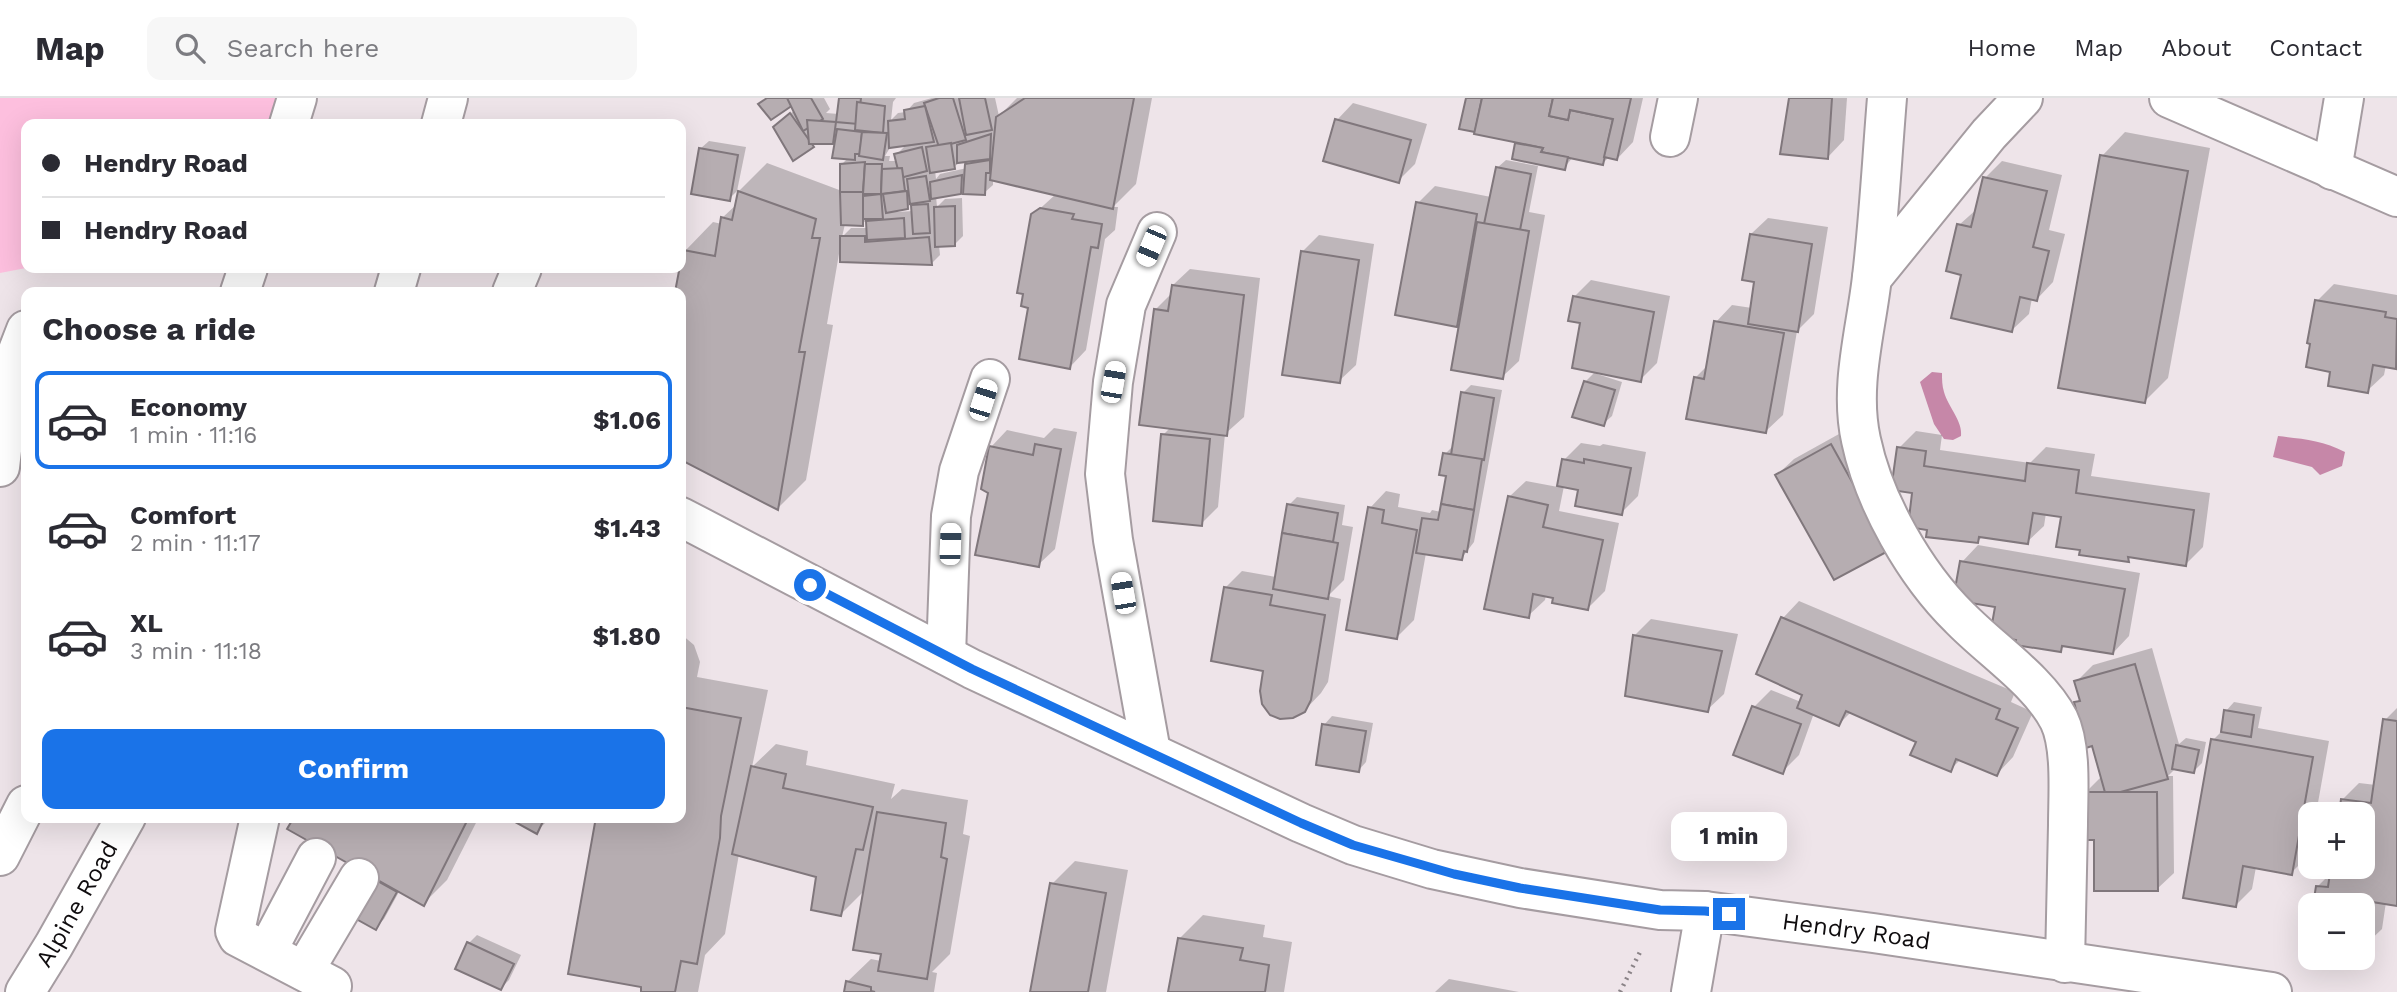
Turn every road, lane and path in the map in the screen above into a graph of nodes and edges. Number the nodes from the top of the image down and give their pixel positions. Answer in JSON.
{"nodes":[{"id":1,"x":297,"y":98,"type":"edge"},
{"id":2,"x":448,"y":98,"type":"edge"},
{"id":3,"x":1678,"y":98,"type":"edge"},
{"id":4,"x":1887,"y":98,"type":"edge"},
{"id":5,"x":2023,"y":98,"type":"edge"},
{"id":6,"x":2169,"y":98,"type":"edge"},
{"id":7,"x":2344,"y":98,"type":"edge"},
{"id":8,"x":291,"y":119,"type":"edge"},
{"id":9,"x":442,"y":119,"type":"edge"},
{"id":10,"x":1670,"y":137,"type":"dead end"},
{"id":11,"x":2332,"y":170,"type":"junction"},
{"id":12,"x":2384,"y":191,"type":"edge"},
{"id":13,"x":1157,"y":232,"type":"dead end"},
{"id":14,"x":1872,"y":278,"type":"junction"},
{"id":15,"x":21,"y":343,"type":"edge"},
{"id":16,"x":990,"y":379,"type":"dead end"},
{"id":17,"x":0,"y":467,"type":"edge"},
{"id":18,"x":686,"y":520,"type":"edge"},
{"id":19,"x":946,"y":655,"type":"junction"},
{"id":20,"x":1151,"y":752,"type":"junction"},
{"id":21,"x":21,"y":815,"type":"edge"},
{"id":22,"x":123,"y":823,"type":"edge"},
{"id":23,"x":259,"y":823,"type":"edge"},
{"id":24,"x":0,"y":856,"type":"edge"},
{"id":25,"x":316,"y":858,"type":"dead end"},
{"id":26,"x":359,"y":878,"type":"dead end"},
{"id":27,"x":1705,"y":911,"type":"junction"},
{"id":28,"x":267,"y":951,"type":"junction"},
{"id":29,"x":2065,"y":963,"type":"junction"},
{"id":30,"x":25,"y":992,"type":"edge"},
{"id":31,"x":1692,"y":992,"type":"edge"},
{"id":32,"x":2272,"y":992,"type":"edge"}],
"edges":[{"from":1,"to":8,"type":"street"},
{"from":2,"to":9,"type":"street"},
{"from":3,"to":10,"type":"street"},
{"from":4,"to":14,"type":"street"},
{"from":5,"to":14,"type":"street"},
{"from":6,"to":11,"type":"street"},
{"from":7,"to":11,"type":"street"},
{"from":11,"to":12,"type":"street"},
{"from":13,"to":20,"type":"street"},
{"from":14,"to":29,"type":"street"},
{"from":15,"to":17,"type":"street"},
{"from":16,"to":19,"type":"street"},
{"from":18,"to":19,"type":"street","name":"Hendry Road"},
{"from":19,"to":20,"type":"street","name":"Hendry Road"},
{"from":20,"to":27,"type":"street","name":"Hendry Road"},
{"from":21,"to":24,"type":"street"},
{"from":22,"to":30,"type":"street","name":"Alpine Road"},
{"from":23,"to":28,"type":"street"},
{"from":25,"to":28,"type":"street"},
{"from":26,"to":28,"type":"street"},
{"from":27,"to":29,"type":"street","name":"Hendry Road"},
{"from":27,"to":31,"type":"street"},
{"from":29,"to":32,"type":"street","name":"Hendry Road"}]}
